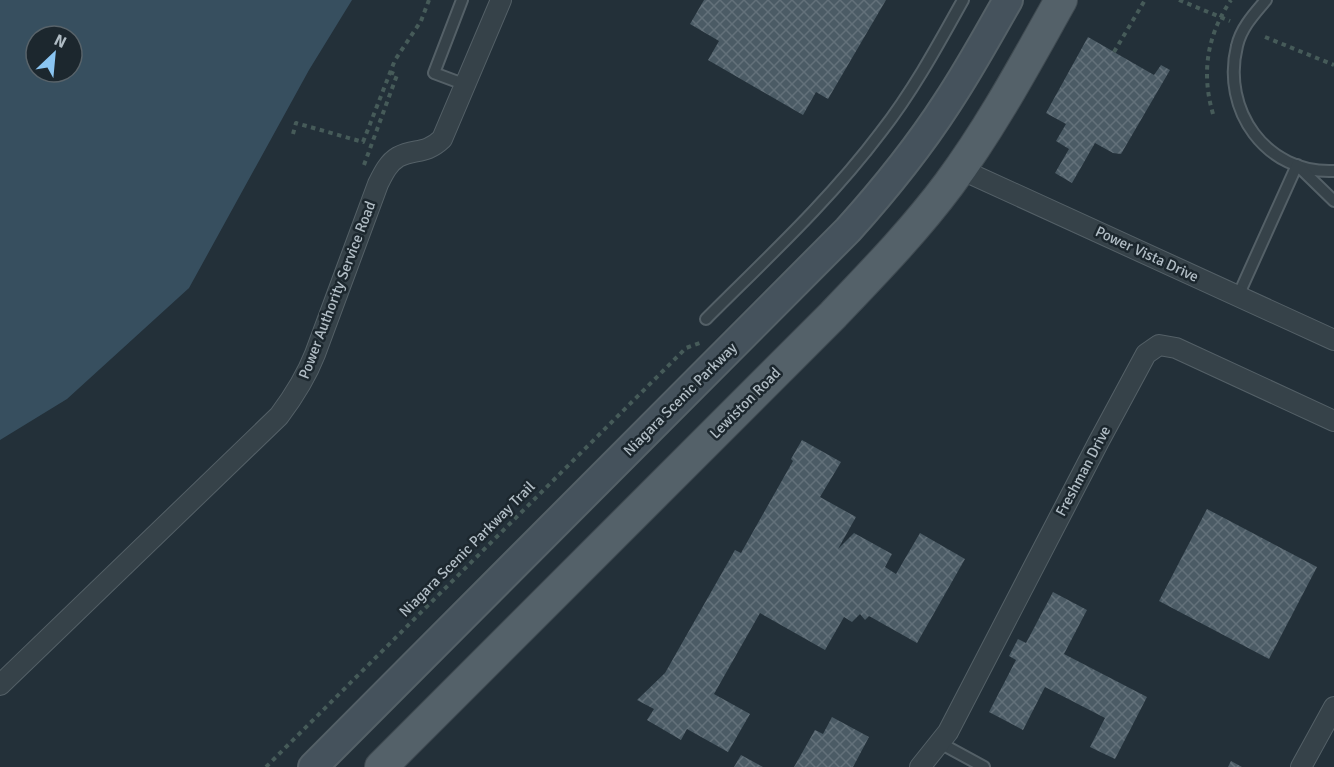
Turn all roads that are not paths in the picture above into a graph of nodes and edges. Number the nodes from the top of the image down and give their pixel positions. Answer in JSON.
{"nodes":[{"id":1,"x":462,"y":0,"type":"edge"},
{"id":2,"x":501,"y":0,"type":"edge"},
{"id":3,"x":963,"y":0,"type":"edge"},
{"id":4,"x":1008,"y":0,"type":"edge"},
{"id":5,"x":1061,"y":0,"type":"edge"},
{"id":6,"x":1266,"y":0,"type":"edge"},
{"id":7,"x":466,"y":85,"type":"junction"},
{"id":8,"x":1297,"y":165,"type":"junction"},
{"id":9,"x":960,"y":169,"type":"junction"},
{"id":10,"x":1334,"y":171,"type":"edge"},
{"id":11,"x":1334,"y":201,"type":"edge"},
{"id":12,"x":1238,"y":296,"type":"junction"},
{"id":13,"x":706,"y":320,"type":"dead end"},
{"id":14,"x":1334,"y":340,"type":"edge"},
{"id":15,"x":1334,"y":420,"type":"edge"},
{"id":16,"x":0,"y":684,"type":"edge"},
{"id":17,"x":1334,"y":707,"type":"edge"},
{"id":18,"x":940,"y":742,"type":"junction"},
{"id":19,"x":313,"y":767,"type":"edge"},
{"id":20,"x":381,"y":767,"type":"edge"},
{"id":21,"x":920,"y":767,"type":"edge"},
{"id":22,"x":984,"y":767,"type":"edge"},
{"id":23,"x":1301,"y":767,"type":"edge"}],
"edges":[{"from":1,"to":7,"type":"lane"},
{"from":2,"to":7,"type":"street","name":"Power Authority Service Road"},
{"from":3,"to":13,"type":"lane"},
{"from":4,"to":19,"type":"main road","name":"Niagara Scenic Parkway"},
{"from":5,"to":9,"type":"main road","name":"Lewiston Road"},
{"from":6,"to":8,"type":"lane"},
{"from":7,"to":16,"type":"street","name":"Power Authority Service Road"},
{"from":8,"to":10,"type":"lane"},
{"from":8,"to":11,"type":"lane"},
{"from":8,"to":12,"type":"lane"},
{"from":9,"to":12,"type":"street","name":"Power Vista Drive"},
{"from":9,"to":20,"type":"main road","name":"Lewiston Road"},
{"from":12,"to":14,"type":"street","name":"Power Vista Drive"},
{"from":15,"to":18,"type":"street","name":"Freshman Drive"},
{"from":17,"to":23,"type":"street"},
{"from":18,"to":21,"type":"street","name":"Freshman Drive"},
{"from":18,"to":22,"type":"lane"}]}
